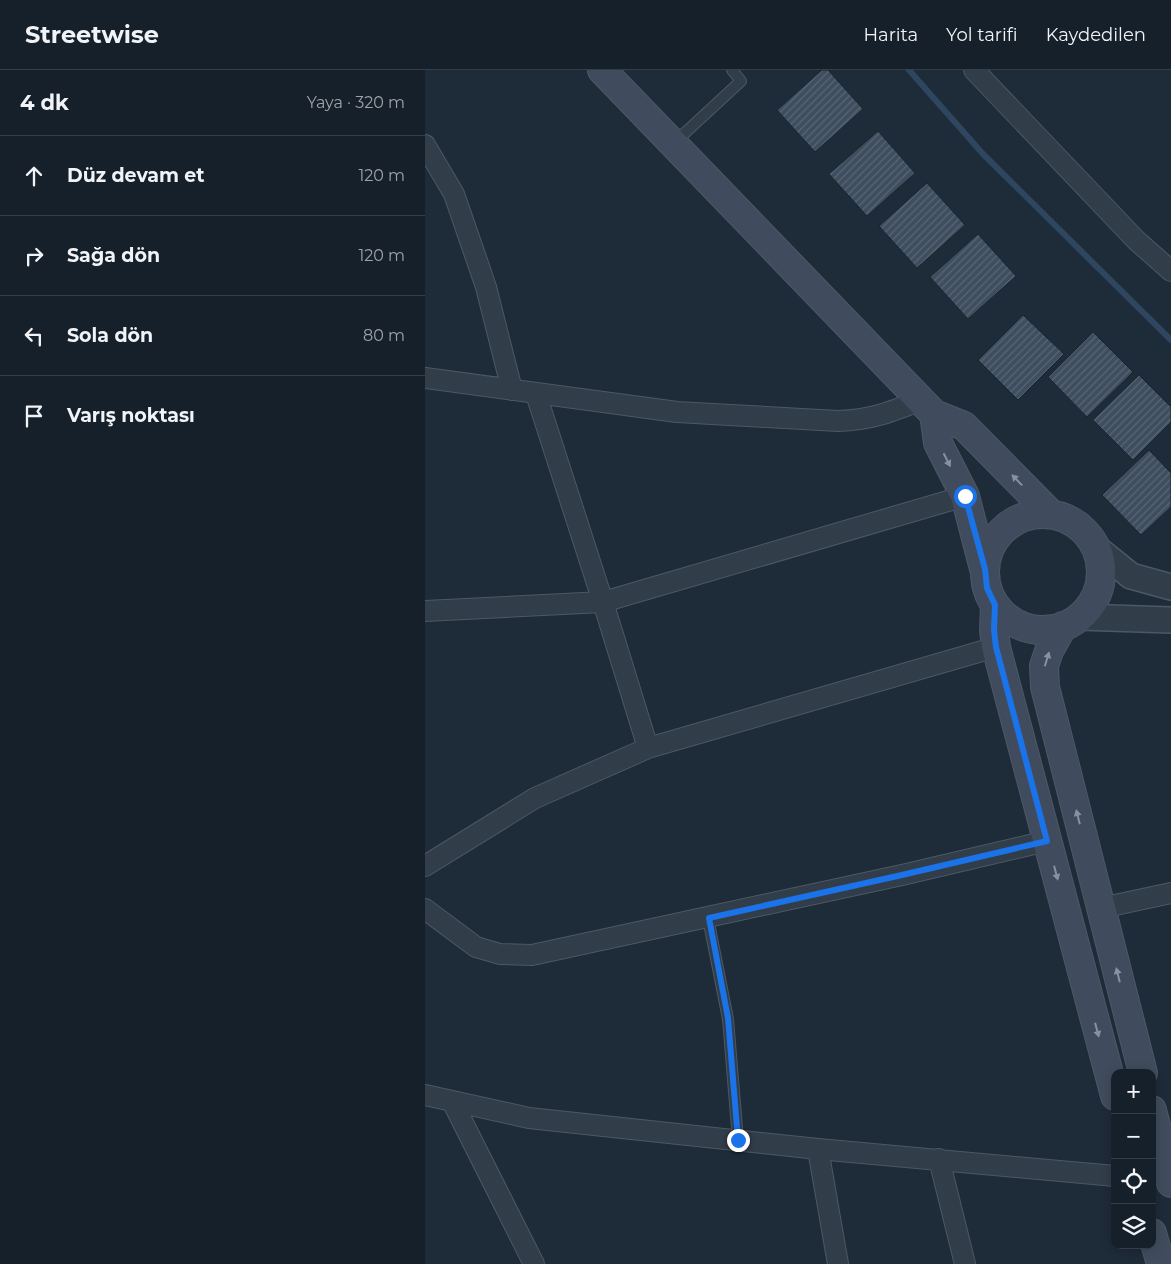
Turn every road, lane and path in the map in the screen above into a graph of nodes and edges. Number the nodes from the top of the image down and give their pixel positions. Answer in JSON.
{"nodes":[{"id":1,"x":602,"y":70,"type":"edge"},
{"id":2,"x":732,"y":70,"type":"edge"},
{"id":3,"x":974,"y":70,"type":"edge"},
{"id":4,"x":425,"y":144,"type":"edge"},
{"id":5,"x":673,"y":144,"type":"junction"},
{"id":6,"x":1171,"y":271,"type":"edge"},
{"id":7,"x":425,"y":378,"type":"edge"},
{"id":8,"x":512,"y":390,"type":"junction"},
{"id":9,"x":536,"y":394,"type":"junction"},
{"id":10,"x":927,"y":407,"type":"junction"},
{"id":11,"x":965,"y":496,"type":"junction"},
{"id":12,"x":1051,"y":514,"type":"junction"},
{"id":13,"x":1095,"y":547,"type":"junction"},
{"id":14,"x":985,"y":569,"type":"junction"},
{"id":15,"x":1171,"y":588,"type":"edge"},
{"id":16,"x":603,"y":602,"type":"junction"},
{"id":17,"x":995,"y":605,"type":"junction"},
{"id":18,"x":425,"y":611,"type":"edge"},
{"id":19,"x":1171,"y":620,"type":"edge"},
{"id":20,"x":1071,"y":621,"type":"junction"},
{"id":21,"x":996,"y":647,"type":"junction"},
{"id":22,"x":648,"y":748,"type":"junction"},
{"id":23,"x":1047,"y":841,"type":"junction"},
{"id":24,"x":425,"y":866,"type":"edge"},
{"id":25,"x":1171,"y":893,"type":"edge"},
{"id":26,"x":1101,"y":908,"type":"junction"},
{"id":27,"x":425,"y":909,"type":"edge"},
{"id":28,"x":709,"y":918,"type":"junction"},
{"id":29,"x":1142,"y":1069,"type":"edge"},
{"id":30,"x":1111,"y":1081,"type":"edge"},
{"id":31,"x":425,"y":1095,"type":"edge"},
{"id":32,"x":452,"y":1101,"type":"junction"},
{"id":33,"x":1153,"y":1114,"type":"edge"},
{"id":34,"x":738,"y":1140,"type":"junction"},
{"id":35,"x":818,"y":1149,"type":"junction"},
{"id":36,"x":939,"y":1159,"type":"junction"},
{"id":37,"x":1111,"y":1176,"type":"edge"},
{"id":38,"x":1166,"y":1181,"type":"edge"},
{"id":39,"x":1156,"y":1247,"type":"edge"},
{"id":40,"x":834,"y":1263,"type":"edge"},
{"id":41,"x":534,"y":1264,"type":"edge"},
{"id":42,"x":965,"y":1264,"type":"edge"},
{"id":43,"x":1161,"y":1264,"type":"edge"}],
"edges":[{"from":1,"to":5,"type":"main road"},
{"from":2,"to":5,"type":"lane"},
{"from":3,"to":6,"type":"street"},
{"from":4,"to":8,"type":"street"},
{"from":5,"to":10,"type":"main road"},
{"from":7,"to":8,"type":"street"},
{"from":8,"to":9,"type":"street"},
{"from":9,"to":10,"type":"street"},
{"from":9,"to":16,"type":"street"},
{"from":10,"to":11,"type":"main road","one_way":true},
{"from":12,"to":10,"type":"main road","one_way":true},
{"from":11,"to":14,"type":"main road"},
{"from":11,"to":16,"type":"street"},
{"from":12,"to":13,"type":"main road"},
{"from":12,"to":14,"type":"main road"},
{"from":13,"to":15,"type":"street"},
{"from":13,"to":20,"type":"main road"},
{"from":14,"to":17,"type":"main road"},
{"from":16,"to":18,"type":"street"},
{"from":16,"to":22,"type":"street"},
{"from":17,"to":20,"type":"main road"},
{"from":17,"to":21,"type":"main road"},
{"from":19,"to":20,"type":"street"},
{"from":26,"to":20,"type":"main road","one_way":true},
{"from":21,"to":22,"type":"street"},
{"from":21,"to":23,"type":"main road"},
{"from":22,"to":24,"type":"street"},
{"from":23,"to":28,"type":"street"},
{"from":23,"to":30,"type":"main road","one_way":true},
{"from":25,"to":26,"type":"street"},
{"from":29,"to":26,"type":"main road","one_way":true},
{"from":27,"to":28,"type":"street"},
{"from":28,"to":34,"type":"lane"},
{"from":31,"to":32,"type":"street"},
{"from":32,"to":34,"type":"street"},
{"from":32,"to":41,"type":"street"},
{"from":33,"to":38,"type":"main road"},
{"from":34,"to":35,"type":"street"},
{"from":35,"to":36,"type":"street"},
{"from":35,"to":40,"type":"street"},
{"from":36,"to":37,"type":"street"},
{"from":36,"to":42,"type":"street"},
{"from":39,"to":43,"type":"main road"}]}
